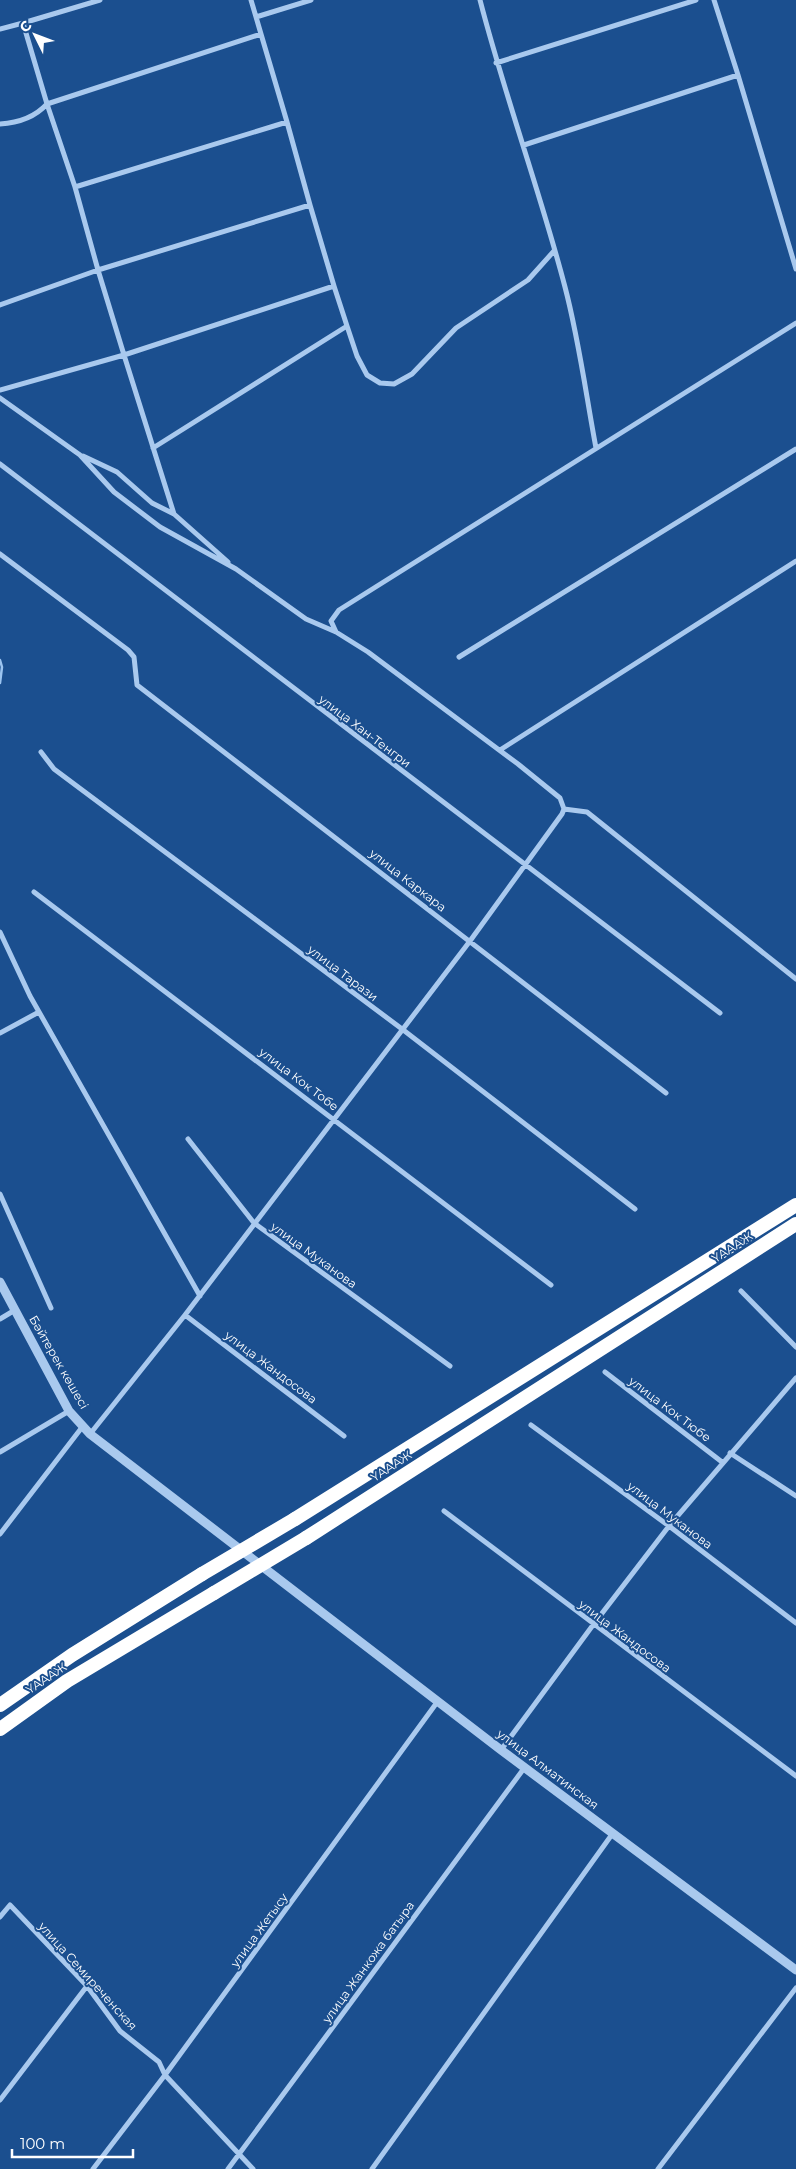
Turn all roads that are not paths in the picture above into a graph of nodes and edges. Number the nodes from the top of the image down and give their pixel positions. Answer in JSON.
{"nodes":[{"id":1,"x":100,"y":0,"type":"edge"},
{"id":2,"x":251,"y":0,"type":"edge"},
{"id":3,"x":311,"y":0,"type":"edge"},
{"id":4,"x":480,"y":0,"type":"edge"},
{"id":5,"x":696,"y":0,"type":"edge"},
{"id":6,"x":714,"y":0,"type":"edge"},
{"id":7,"x":256,"y":17,"type":"junction"},
{"id":8,"x":23,"y":23,"type":"junction"},
{"id":9,"x":0,"y":28,"type":"edge"},
{"id":10,"x":261,"y":34,"type":"junction"},
{"id":11,"x":496,"y":63,"type":"junction"},
{"id":12,"x":738,"y":75,"type":"junction"},
{"id":13,"x":47,"y":104,"type":"junction"},
{"id":14,"x":287,"y":122,"type":"junction"},
{"id":15,"x":0,"y":124,"type":"edge"},
{"id":16,"x":524,"y":145,"type":"junction"},
{"id":17,"x":75,"y":187,"type":"junction"},
{"id":18,"x":310,"y":205,"type":"junction"},
{"id":19,"x":554,"y":251,"type":"junction"},
{"id":20,"x":796,"y":269,"type":"edge"},
{"id":21,"x":98,"y":270,"type":"junction"},
{"id":22,"x":334,"y":286,"type":"junction"},
{"id":23,"x":0,"y":304,"type":"edge"},
{"id":24,"x":796,"y":323,"type":"edge"},
{"id":25,"x":347,"y":326,"type":"junction"},
{"id":26,"x":124,"y":355,"type":"junction"},
{"id":27,"x":0,"y":390,"type":"edge"},
{"id":28,"x":0,"y":398,"type":"edge"},
{"id":29,"x":153,"y":448,"type":"junction"},
{"id":30,"x":596,"y":448,"type":"junction"},
{"id":31,"x":796,"y":449,"type":"edge"},
{"id":32,"x":80,"y":455,"type":"junction"},
{"id":33,"x":0,"y":464,"type":"edge"},
{"id":34,"x":174,"y":514,"type":"junction"},
{"id":35,"x":0,"y":554,"type":"edge"},
{"id":36,"x":796,"y":561,"type":"edge"},
{"id":37,"x":236,"y":569,"type":"junction"},
{"id":38,"x":336,"y":632,"type":"junction"},
{"id":39,"x":459,"y":657,"type":"dead end"},
{"id":40,"x":500,"y":750,"type":"junction"},
{"id":41,"x":41,"y":752,"type":"dead end"},
{"id":42,"x":564,"y":809,"type":"junction"},
{"id":43,"x":526,"y":866,"type":"junction"},
{"id":44,"x":34,"y":892,"type":"dead end"},
{"id":45,"x":0,"y":932,"type":"edge"},
{"id":46,"x":470,"y":941,"type":"junction"},
{"id":47,"x":796,"y":979,"type":"edge"},
{"id":48,"x":39,"y":1012,"type":"junction"},
{"id":49,"x":720,"y":1012,"type":"dead end"},
{"id":50,"x":402,"y":1029,"type":"junction"},
{"id":51,"x":0,"y":1033,"type":"edge"},
{"id":52,"x":666,"y":1093,"type":"dead end"},
{"id":53,"x":334,"y":1118,"type":"junction"},
{"id":54,"x":188,"y":1139,"type":"dead end"},
{"id":55,"x":0,"y":1194,"type":"edge"},
{"id":56,"x":796,"y":1205,"type":"edge"},
{"id":57,"x":635,"y":1209,"type":"dead end"},
{"id":58,"x":254,"y":1223,"type":"junction"},
{"id":59,"x":796,"y":1224,"type":"edge"},
{"id":60,"x":0,"y":1282,"type":"edge"},
{"id":61,"x":551,"y":1285,"type":"dead end"},
{"id":62,"x":741,"y":1290,"type":"dead end"},
{"id":63,"x":200,"y":1296,"type":"junction"},
{"id":64,"x":50,"y":1308,"type":"dead end"},
{"id":65,"x":15,"y":1310,"type":"junction"},
{"id":66,"x":185,"y":1315,"type":"junction"},
{"id":67,"x":0,"y":1319,"type":"edge"},
{"id":68,"x":796,"y":1347,"type":"edge"},
{"id":69,"x":450,"y":1366,"type":"dead end"},
{"id":70,"x":605,"y":1372,"type":"dead end"},
{"id":71,"x":796,"y":1378,"type":"edge"},
{"id":72,"x":69,"y":1412,"type":"junction"},
{"id":73,"x":531,"y":1425,"type":"dead end"},
{"id":74,"x":83,"y":1426,"type":"junction"},
{"id":75,"x":90,"y":1434,"type":"junction"},
{"id":76,"x":344,"y":1436,"type":"dead end"},
{"id":77,"x":0,"y":1452,"type":"edge"},
{"id":78,"x":730,"y":1453,"type":"junction"},
{"id":79,"x":722,"y":1462,"type":"junction"},
{"id":80,"x":796,"y":1496,"type":"edge"},
{"id":81,"x":444,"y":1511,"type":"dead end"},
{"id":82,"x":669,"y":1526,"type":"junction"},
{"id":83,"x":0,"y":1534,"type":"edge"},
{"id":84,"x":288,"y":1586,"type":"joint"},
{"id":85,"x":796,"y":1623,"type":"edge"},
{"id":86,"x":593,"y":1625,"type":"junction"},
{"id":87,"x":438,"y":1700,"type":"junction"},
{"id":88,"x":0,"y":1704,"type":"edge"},
{"id":89,"x":0,"y":1728,"type":"edge"},
{"id":90,"x":501,"y":1750,"type":"junction"},
{"id":91,"x":524,"y":1767,"type":"junction"},
{"id":92,"x":796,"y":1776,"type":"edge"},
{"id":93,"x":613,"y":1833,"type":"junction"},
{"id":94,"x":0,"y":1917,"type":"edge"},
{"id":95,"x":796,"y":1970,"type":"edge"},
{"id":96,"x":87,"y":1986,"type":"junction"},
{"id":97,"x":796,"y":1988,"type":"edge"},
{"id":98,"x":166,"y":2075,"type":"junction"},
{"id":99,"x":0,"y":2100,"type":"edge"},
{"id":100,"x":239,"y":2155,"type":"junction"},
{"id":101,"x":93,"y":2169,"type":"edge"},
{"id":102,"x":228,"y":2169,"type":"edge"},
{"id":103,"x":253,"y":2169,"type":"edge"},
{"id":104,"x":372,"y":2169,"type":"edge"},
{"id":105,"x":658,"y":2169,"type":"edge"}],
"edges":[{"from":1,"to":8,"type":"street"},
{"from":2,"to":7,"type":"street"},
{"from":3,"to":7,"type":"street"},
{"from":4,"to":11,"type":"street"},
{"from":5,"to":11,"type":"street"},
{"from":6,"to":12,"type":"street"},
{"from":7,"to":10,"type":"street"},
{"from":8,"to":9,"type":"street"},
{"from":8,"to":13,"type":"street"},
{"from":10,"to":13,"type":"street"},
{"from":10,"to":14,"type":"street"},
{"from":11,"to":16,"type":"street"},
{"from":12,"to":16,"type":"street"},
{"from":12,"to":20,"type":"street"},
{"from":13,"to":15,"type":"street"},
{"from":13,"to":17,"type":"street"},
{"from":14,"to":17,"type":"street"},
{"from":14,"to":18,"type":"street"},
{"from":16,"to":19,"type":"street"},
{"from":17,"to":21,"type":"street"},
{"from":18,"to":21,"type":"street"},
{"from":18,"to":22,"type":"street"},
{"from":19,"to":25,"type":"street"},
{"from":19,"to":30,"type":"street"},
{"from":21,"to":23,"type":"street"},
{"from":21,"to":26,"type":"street"},
{"from":22,"to":25,"type":"street"},
{"from":22,"to":26,"type":"street"},
{"from":24,"to":30,"type":"street"},
{"from":25,"to":29,"type":"street"},
{"from":26,"to":27,"type":"street"},
{"from":26,"to":29,"type":"street"},
{"from":28,"to":32,"type":"street"},
{"from":29,"to":34,"type":"street"},
{"from":30,"to":38,"type":"street"},
{"from":31,"to":39,"type":"street"},
{"from":32,"to":34,"type":"street"},
{"from":32,"to":37,"type":"street"},
{"from":33,"to":43,"type":"street","name":"улица Хан-Тенгри"},
{"from":34,"to":37,"type":"street"},
{"from":35,"to":46,"type":"street","name":"улица Каркара"},
{"from":36,"to":40,"type":"street"},
{"from":37,"to":38,"type":"street"},
{"from":38,"to":40,"type":"street"},
{"from":40,"to":42,"type":"street"},
{"from":41,"to":50,"type":"street","name":"улица Тарази"},
{"from":42,"to":43,"type":"street"},
{"from":42,"to":47,"type":"street"},
{"from":43,"to":46,"type":"street"},
{"from":43,"to":49,"type":"street","name":"улица Хан-Тенгри"},
{"from":44,"to":53,"type":"street","name":"улица Кок Тобе"},
{"from":45,"to":48,"type":"street"},
{"from":46,"to":50,"type":"street"},
{"from":46,"to":52,"type":"street","name":"улица Каркара"},
{"from":48,"to":51,"type":"street"},
{"from":48,"to":63,"type":"street"},
{"from":50,"to":53,"type":"street"},
{"from":50,"to":57,"type":"street","name":"улица Тарази"},
{"from":53,"to":58,"type":"street"},
{"from":53,"to":61,"type":"street","name":"улица Кок Тобе"},
{"from":54,"to":58,"type":"street","name":"улица Муканова"},
{"from":55,"to":64,"type":"street"},
{"from":56,"to":88,"type":"highway","name":"ҮАААЖ","bridge":true},
{"from":58,"to":63,"type":"street"},
{"from":58,"to":69,"type":"street","name":"улица Муканова"},
{"from":59,"to":89,"type":"highway","name":"ҮАААЖ","bridge":true},
{"from":60,"to":65,"type":"street","name":"Бәйтерек көшесі"},
{"from":62,"to":68,"type":"street"},
{"from":63,"to":66,"type":"street"},
{"from":65,"to":67,"type":"street"},
{"from":65,"to":72,"type":"street","name":"Бәйтерек көшесі"},
{"from":66,"to":75,"type":"street"},
{"from":66,"to":76,"type":"street","name":"улица Жандосова"},
{"from":70,"to":79,"type":"street","name":"улица Кок Тюбе"},
{"from":71,"to":78,"type":"street"},
{"from":72,"to":74,"type":"street","name":"Бәйтерек көшесі"},
{"from":72,"to":77,"type":"street"},
{"from":73,"to":82,"type":"street","name":"улица Муканова"},
{"from":74,"to":75,"type":"street","name":"Бәйтерек көшесі"},
{"from":74,"to":83,"type":"street"},
{"from":75,"to":84,"type":"street","name":"Бәйтерек көшесі"},
{"from":78,"to":79,"type":"street"},
{"from":78,"to":80,"type":"street"},
{"from":79,"to":82,"type":"street"},
{"from":81,"to":86,"type":"street","name":"улица Жандосова"},
{"from":82,"to":85,"type":"street","name":"улица Муканова"},
{"from":82,"to":86,"type":"street"},
{"from":84,"to":87,"type":"street","name":"улица Алматинская"},
{"from":86,"to":90,"type":"street"},
{"from":86,"to":92,"type":"street","name":"улица Жандосова"},
{"from":87,"to":90,"type":"street","name":"улица Алматинская"},
{"from":87,"to":98,"type":"street","name":"улица Жетысу"},
{"from":90,"to":91,"type":"street","name":"улица Алматинская"},
{"from":91,"to":93,"type":"street","name":"улица Алматинская"},
{"from":91,"to":100,"type":"street","name":"улица Жанкожа батыра"},
{"from":93,"to":95,"type":"street","name":"улица Алматинская"},
{"from":93,"to":104,"type":"street"},
{"from":94,"to":96,"type":"street","name":"улица Семиреченская"},
{"from":96,"to":98,"type":"street","name":"улица Семиреченская"},
{"from":96,"to":99,"type":"street"},
{"from":97,"to":105,"type":"street"},
{"from":98,"to":100,"type":"street","name":"улица Семиреченская"},
{"from":98,"to":101,"type":"street","name":"улица Жетысу"},
{"from":100,"to":102,"type":"street","name":"улица Жанкожа батыра"},
{"from":100,"to":103,"type":"street","name":"улица Семиреченская"}]}
